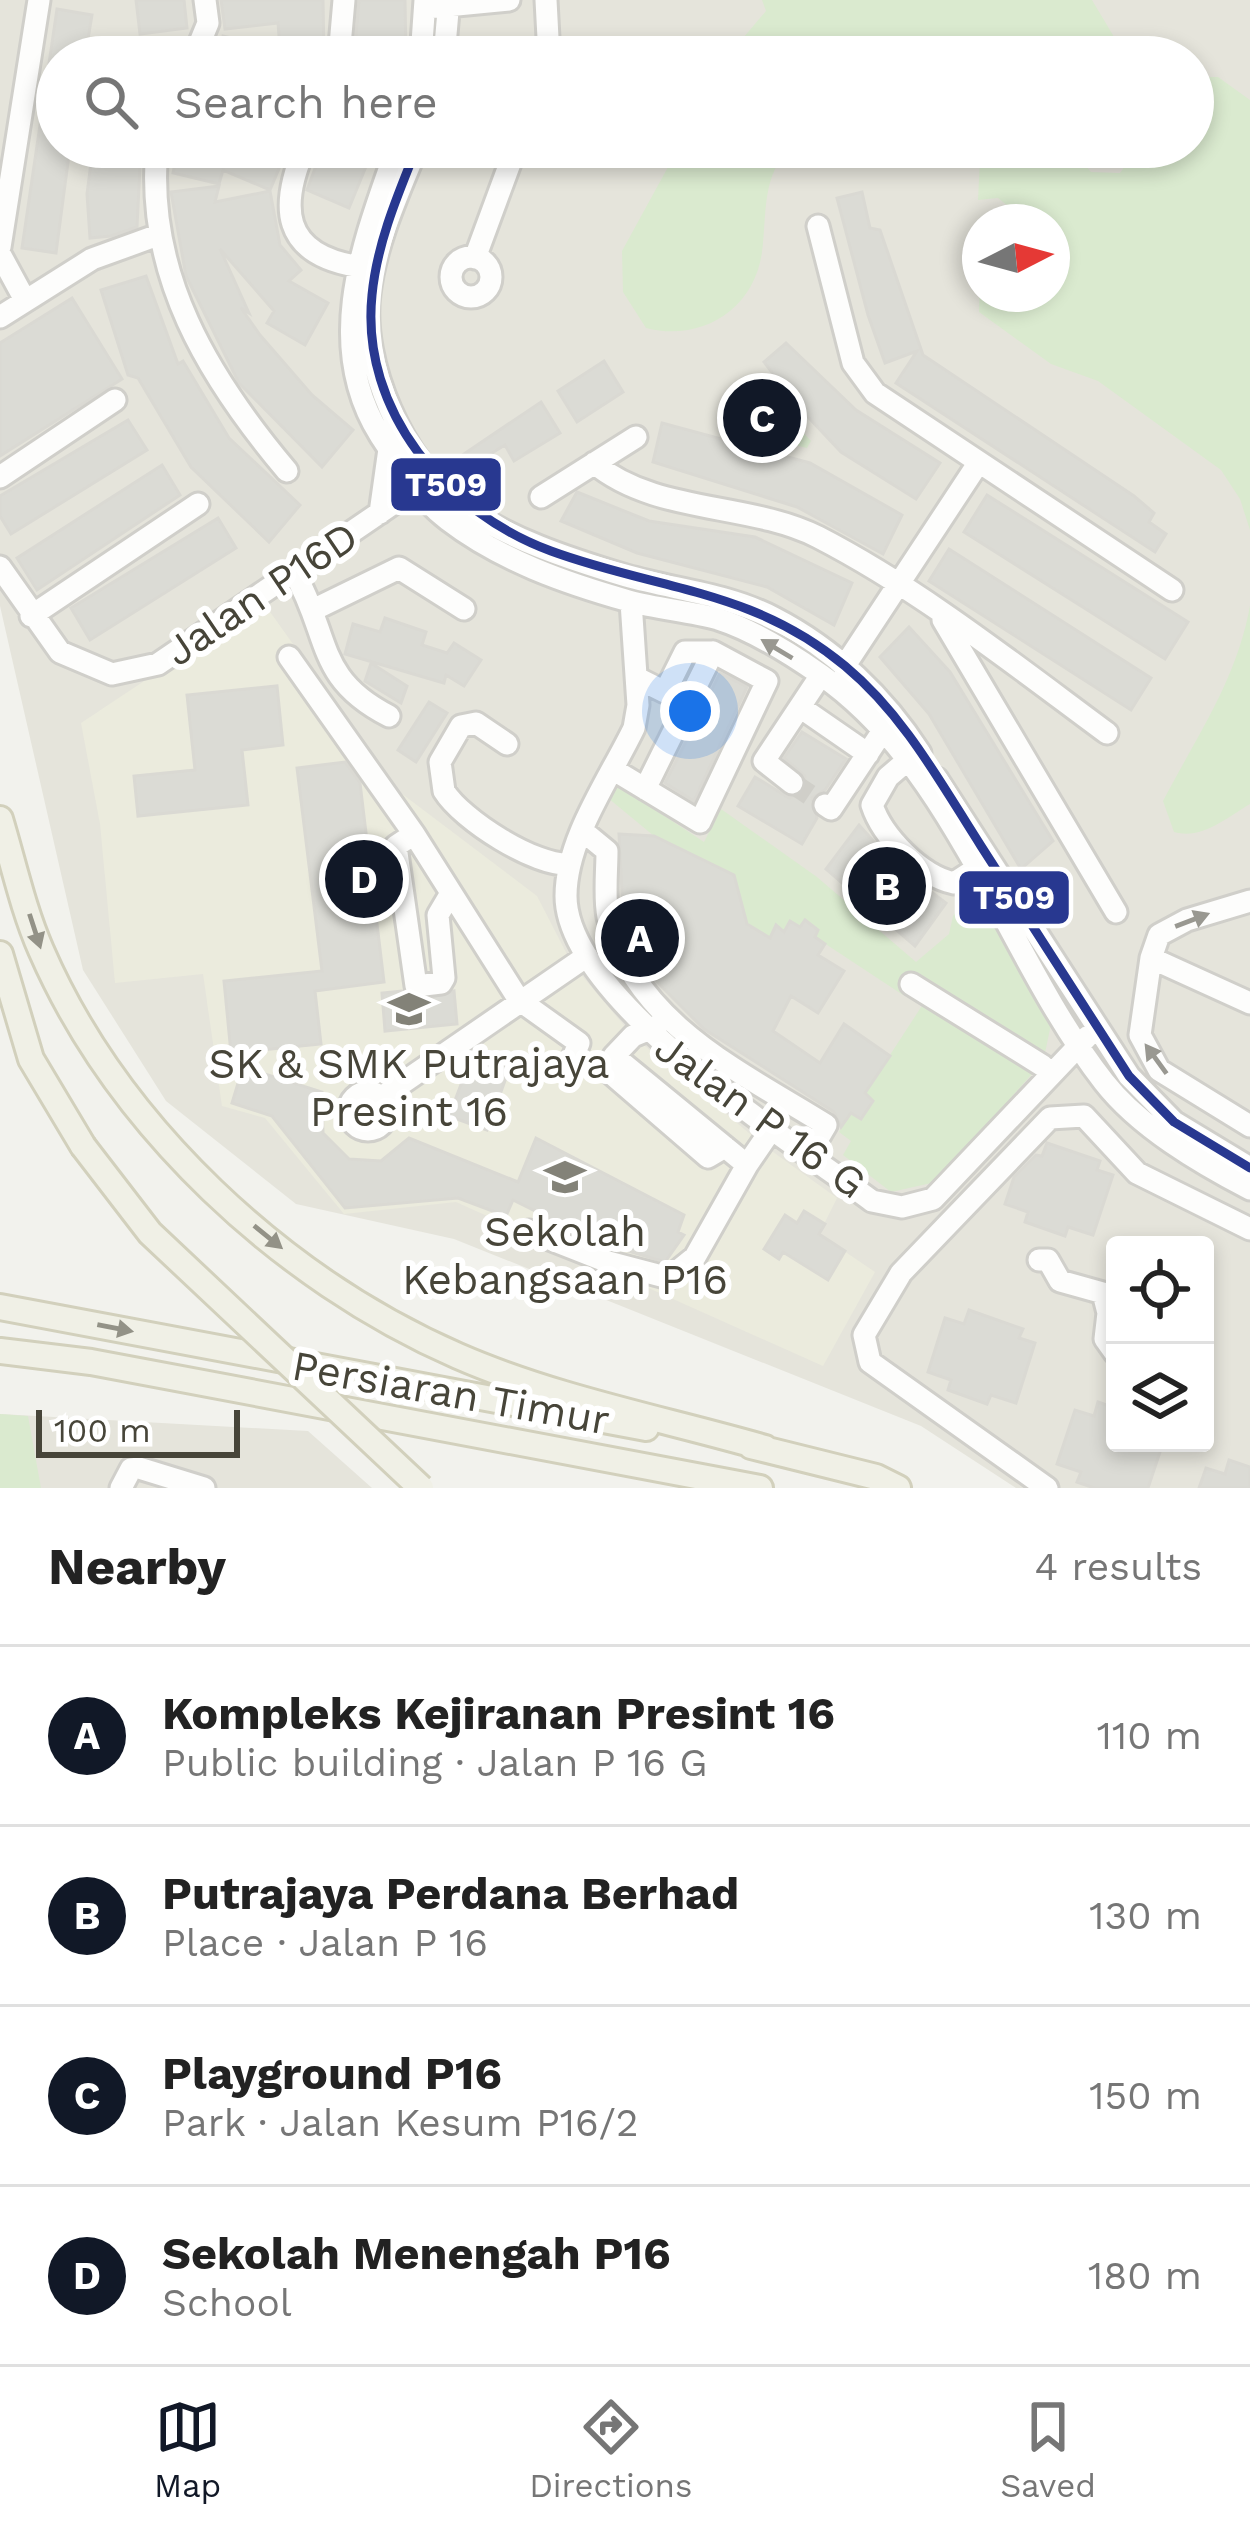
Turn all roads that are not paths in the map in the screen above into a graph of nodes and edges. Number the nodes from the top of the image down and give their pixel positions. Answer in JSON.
{"nodes":[{"id":1,"x":39,"y":0,"type":"edge"},
{"id":2,"x":205,"y":0,"type":"edge"},
{"id":3,"x":344,"y":0,"type":"edge"},
{"id":4,"x":508,"y":0,"type":"edge"},
{"id":5,"x":546,"y":0,"type":"edge"},
{"id":6,"x":449,"y":3,"type":"edge"},
{"id":7,"x":426,"y":4,"type":"edge"},
{"id":8,"x":203,"y":36,"type":"edge"},
{"id":9,"x":341,"y":36,"type":"edge"},
{"id":10,"x":424,"y":36,"type":"edge"},
{"id":11,"x":446,"y":36,"type":"edge"},
{"id":12,"x":548,"y":36,"type":"edge"},
{"id":13,"x":156,"y":168,"type":"edge"},
{"id":14,"x":299,"y":168,"type":"edge"},
{"id":15,"x":390,"y":168,"type":"edge"},
{"id":16,"x":409,"y":168,"type":"edge"},
{"id":17,"x":508,"y":168,"type":"edge"},
{"id":18,"x":818,"y":226,"type":"dead end"},
{"id":19,"x":158,"y":235,"type":"junction"},
{"id":20,"x":475,"y":258,"type":"dead end"},
{"id":21,"x":2,"y":260,"type":"edge"},
{"id":22,"x":355,"y":266,"type":"junction"},
{"id":23,"x":25,"y":300,"type":"junction"},
{"id":24,"x":0,"y":317,"type":"edge"},
{"id":25,"x":116,"y":400,"type":"dead end"},
{"id":26,"x":636,"y":437,"type":"dead end"},
{"id":27,"x":412,"y":446,"type":"junction"},
{"id":28,"x":388,"y":447,"type":"junction"},
{"id":29,"x":979,"y":462,"type":"junction"},
{"id":30,"x":594,"y":464,"type":"junction"},
{"id":31,"x":287,"y":471,"type":"dead end"},
{"id":32,"x":0,"y":477,"type":"edge"},
{"id":33,"x":416,"y":488,"type":"junction"},
{"id":34,"x":542,"y":496,"type":"dead end"},
{"id":35,"x":198,"y":505,"type":"dead end"},
{"id":36,"x":450,"y":510,"type":"junction"},
{"id":37,"x":378,"y":515,"type":"junction"},
{"id":38,"x":550,"y":549,"type":"junction"},
{"id":39,"x":0,"y":567,"type":"edge"},
{"id":40,"x":294,"y":572,"type":"junction"},
{"id":41,"x":583,"y":586,"type":"junction"},
{"id":42,"x":898,"y":587,"type":"junction"},
{"id":43,"x":1172,"y":590,"type":"dead end"},
{"id":44,"x":728,"y":599,"type":"junction"},
{"id":45,"x":631,"y":602,"type":"junction"},
{"id":46,"x":464,"y":608,"type":"dead end"},
{"id":47,"x":315,"y":609,"type":"junction"},
{"id":48,"x":675,"y":610,"type":"junction"},
{"id":49,"x":939,"y":615,"type":"junction"},
{"id":50,"x":31,"y":616,"type":"junction"},
{"id":51,"x":632,"y":647,"type":"junction"},
{"id":52,"x":713,"y":652,"type":"junction"},
{"id":53,"x":290,"y":657,"type":"dead end"},
{"id":54,"x":844,"y":667,"type":"junction"},
{"id":55,"x":821,"y":675,"type":"junction"},
{"id":56,"x":637,"y":678,"type":"junction"},
{"id":57,"x":800,"y":707,"type":"junction"},
{"id":58,"x":389,"y":716,"type":"dead end"},
{"id":59,"x":884,"y":728,"type":"junction"},
{"id":60,"x":1107,"y":733,"type":"dead end"},
{"id":61,"x":507,"y":744,"type":"dead end"},
{"id":62,"x":868,"y":754,"type":"junction"},
{"id":63,"x":909,"y":759,"type":"junction"},
{"id":64,"x":614,"y":770,"type":"junction"},
{"id":65,"x":792,"y":782,"type":"tunnel mouth"},
{"id":66,"x":645,"y":789,"type":"junction"},
{"id":67,"x":825,"y":805,"type":"dead end"},
{"id":68,"x":0,"y":819,"type":"edge"},
{"id":69,"x":584,"y":832,"type":"junction"},
{"id":70,"x":414,"y":834,"type":"junction"},
{"id":71,"x":570,"y":864,"type":"junction"},
{"id":72,"x":974,"y":870,"type":"junction"},
{"id":73,"x":451,"y":893,"type":"junction"},
{"id":74,"x":1250,"y":901,"type":"edge"},
{"id":75,"x":1116,"y":912,"type":"dead end"},
{"id":76,"x":0,"y":954,"type":"edge"},
{"id":77,"x":587,"y":956,"type":"junction"},
{"id":78,"x":1151,"y":958,"type":"junction"},
{"id":79,"x":911,"y":984,"type":"dead end"},
{"id":80,"x":519,"y":1000,"type":"junction"},
{"id":81,"x":1250,"y":1003,"type":"edge"},
{"id":82,"x":1055,"y":1005,"type":"junction"},
{"id":83,"x":669,"y":1023,"type":"junction"},
{"id":84,"x":644,"y":1029,"type":"junction"},
{"id":85,"x":1084,"y":1032,"type":"junction"},
{"id":86,"x":1050,"y":1065,"type":"junction"},
{"id":87,"x":567,"y":1072,"type":"dead end"},
{"id":88,"x":1102,"y":1079,"type":"junction"},
{"id":89,"x":382,"y":1097,"type":"dead end"},
{"id":90,"x":1250,"y":1126,"type":"edge"},
{"id":91,"x":773,"y":1127,"type":"junction"},
{"id":92,"x":809,"y":1154,"type":"junction"},
{"id":93,"x":973,"y":1154,"type":"junction"},
{"id":94,"x":747,"y":1165,"type":"junction"},
{"id":95,"x":1250,"y":1168,"type":"edge"},
{"id":96,"x":993,"y":1179,"type":"junction"},
{"id":97,"x":1250,"y":1189,"type":"edge"},
{"id":98,"x":1250,"y":1229,"type":"edge"},
{"id":99,"x":529,"y":1231,"type":"dead end"},
{"id":100,"x":1039,"y":1260,"type":"dead end"},
{"id":101,"x":0,"y":1307,"type":"edge"},
{"id":102,"x":1109,"y":1344,"type":"edge"},
{"id":103,"x":0,"y":1351,"type":"edge"},
{"id":104,"x":765,"y":1448,"type":"junction"},
{"id":105,"x":121,"y":1488,"type":"edge"},
{"id":106,"x":204,"y":1488,"type":"edge"},
{"id":107,"x":421,"y":1488,"type":"edge"},
{"id":108,"x":760,"y":1488,"type":"edge"},
{"id":109,"x":898,"y":1488,"type":"edge"},
{"id":110,"x":1047,"y":1488,"type":"edge"}],
"edges":[{"from":1,"to":21,"type":"street"},
{"from":2,"to":8,"type":"street"},
{"from":3,"to":9,"type":"street"},
{"from":4,"to":6,"type":"street"},
{"from":5,"to":12,"type":"street"},
{"from":6,"to":7,"type":"street"},
{"from":6,"to":11,"type":"street"},
{"from":7,"to":10,"type":"street"},
{"from":13,"to":19,"type":"street"},
{"from":14,"to":22,"type":"street"},
{"from":15,"to":22,"type":"street"},
{"from":16,"to":27,"type":"street"},
{"from":17,"to":20,"type":"street"},
{"from":18,"to":29,"type":"street"},
{"from":19,"to":23,"type":"street"},
{"from":19,"to":31,"type":"street"},
{"from":21,"to":23,"type":"street"},
{"from":22,"to":28,"type":"street"},
{"from":23,"to":24,"type":"street"},
{"from":25,"to":32,"type":"street"},
{"from":26,"to":30,"type":"street"},
{"from":27,"to":33,"type":"street"},
{"from":27,"to":36,"type":"street"},
{"from":28,"to":33,"type":"street"},
{"from":28,"to":37,"type":"street"},
{"from":29,"to":42,"type":"street"},
{"from":29,"to":43,"type":"street"},
{"from":30,"to":34,"type":"street"},
{"from":30,"to":42,"type":"street"},
{"from":33,"to":36,"type":"street"},
{"from":33,"to":37,"type":"street","name":"Jalan P16D"},
{"from":35,"to":50,"type":"street"},
{"from":36,"to":37,"type":"street"},
{"from":36,"to":38,"type":"street"},
{"from":36,"to":41,"type":"street"},
{"from":37,"to":40,"type":"street","name":"Jalan P16D"},
{"from":38,"to":44,"type":"street"},
{"from":38,"to":45,"type":"street"},
{"from":39,"to":50,"type":"street","name":"Jalan P16D"},
{"from":40,"to":47,"type":"street"},
{"from":40,"to":50,"type":"street","name":"Jalan P16D"},
{"from":41,"to":45,"type":"street"},
{"from":41,"to":51,"type":"street"},
{"from":42,"to":49,"type":"street"},
{"from":42,"to":54,"type":"street"},
{"from":44,"to":45,"type":"street"},
{"from":44,"to":54,"type":"street"},
{"from":45,"to":48,"type":"street"},
{"from":45,"to":51,"type":"street","name":"Jalan P 16 G"},
{"from":46,"to":47,"type":"street"},
{"from":47,"to":58,"type":"street"},
{"from":48,"to":51,"type":"street"},
{"from":55,"to":48,"type":"street","one_way":true},
{"from":49,"to":60,"type":"street"},
{"from":49,"to":75,"type":"street"},
{"from":51,"to":56,"type":"street","name":"Jalan P 16 G"},
{"from":52,"to":56,"type":"street"},
{"from":52,"to":66,"type":"street"},
{"from":52,"to":66,"type":"street"},
{"from":53,"to":70,"type":"street"},
{"from":54,"to":85,"type":"street"},
{"from":55,"to":57,"type":"street"},
{"from":55,"to":59,"type":"street"},
{"from":56,"to":64,"type":"street","name":"Jalan P 16 G"},
{"from":57,"to":62,"type":"street"},
{"from":57,"to":65,"type":"street"},
{"from":59,"to":62,"type":"street"},
{"from":59,"to":63,"type":"street"},
{"from":61,"to":71,"type":"street"},
{"from":62,"to":67,"type":"street"},
{"from":63,"to":72,"type":"street"},
{"from":63,"to":72,"type":"street"},
{"from":64,"to":66,"type":"street"},
{"from":64,"to":69,"type":"street","name":"Jalan P 16 G"},
{"from":68,"to":104,"type":"main road","one_way":true},
{"from":69,"to":71,"type":"street","name":"Jalan P 16 G"},
{"from":69,"to":83,"type":"street"},
{"from":70,"to":73,"type":"street"},
{"from":70,"to":73,"type":"street"},
{"from":71,"to":77,"type":"street","name":"Jalan P 16 G"},
{"from":72,"to":82,"type":"street"},
{"from":73,"to":80,"type":"street"},
{"from":78,"to":74,"type":"street","one_way":true},
{"from":76,"to":107,"type":"main road","bridge":true},
{"from":77,"to":80,"type":"street"},
{"from":77,"to":84,"type":"street","name":"Jalan P 16 G"},
{"from":78,"to":81,"type":"street"},
{"from":90,"to":78,"type":"street","one_way":true},
{"from":79,"to":86,"type":"street"},
{"from":80,"to":87,"type":"street"},
{"from":80,"to":89,"type":"street"},
{"from":82,"to":85,"type":"street"},
{"from":82,"to":86,"type":"street"},
{"from":83,"to":84,"type":"street"},
{"from":83,"to":92,"type":"street"},
{"from":84,"to":91,"type":"street","name":"Jalan P 16 G"},
{"from":84,"to":94,"type":"street"},
{"from":85,"to":86,"type":"street","name":"Jalan P 16 G"},
{"from":85,"to":88,"type":"street"},
{"from":85,"to":95,"type":"street"},
{"from":86,"to":88,"type":"street"},
{"from":86,"to":93,"type":"street","name":"Jalan P 16 G"},
{"from":88,"to":97,"type":"street"},
{"from":91,"to":92,"type":"street","name":"Jalan P 16 G"},
{"from":91,"to":94,"type":"street"},
{"from":92,"to":93,"type":"street","name":"Jalan P 16 G"},
{"from":93,"to":96,"type":"street"},
{"from":94,"to":99,"type":"street"},
{"from":96,"to":98,"type":"street"},
{"from":96,"to":110,"type":"street"},
{"from":100,"to":102,"type":"street"},
{"from":101,"to":104,"type":"main road","name":"Persiaran Timur","one_way":true},
{"from":103,"to":108,"type":"main road","name":"Persiaran Timur"},
{"from":104,"to":109,"type":"main road","name":"Persiaran Timur"},
{"from":105,"to":106,"type":"street"}]}
